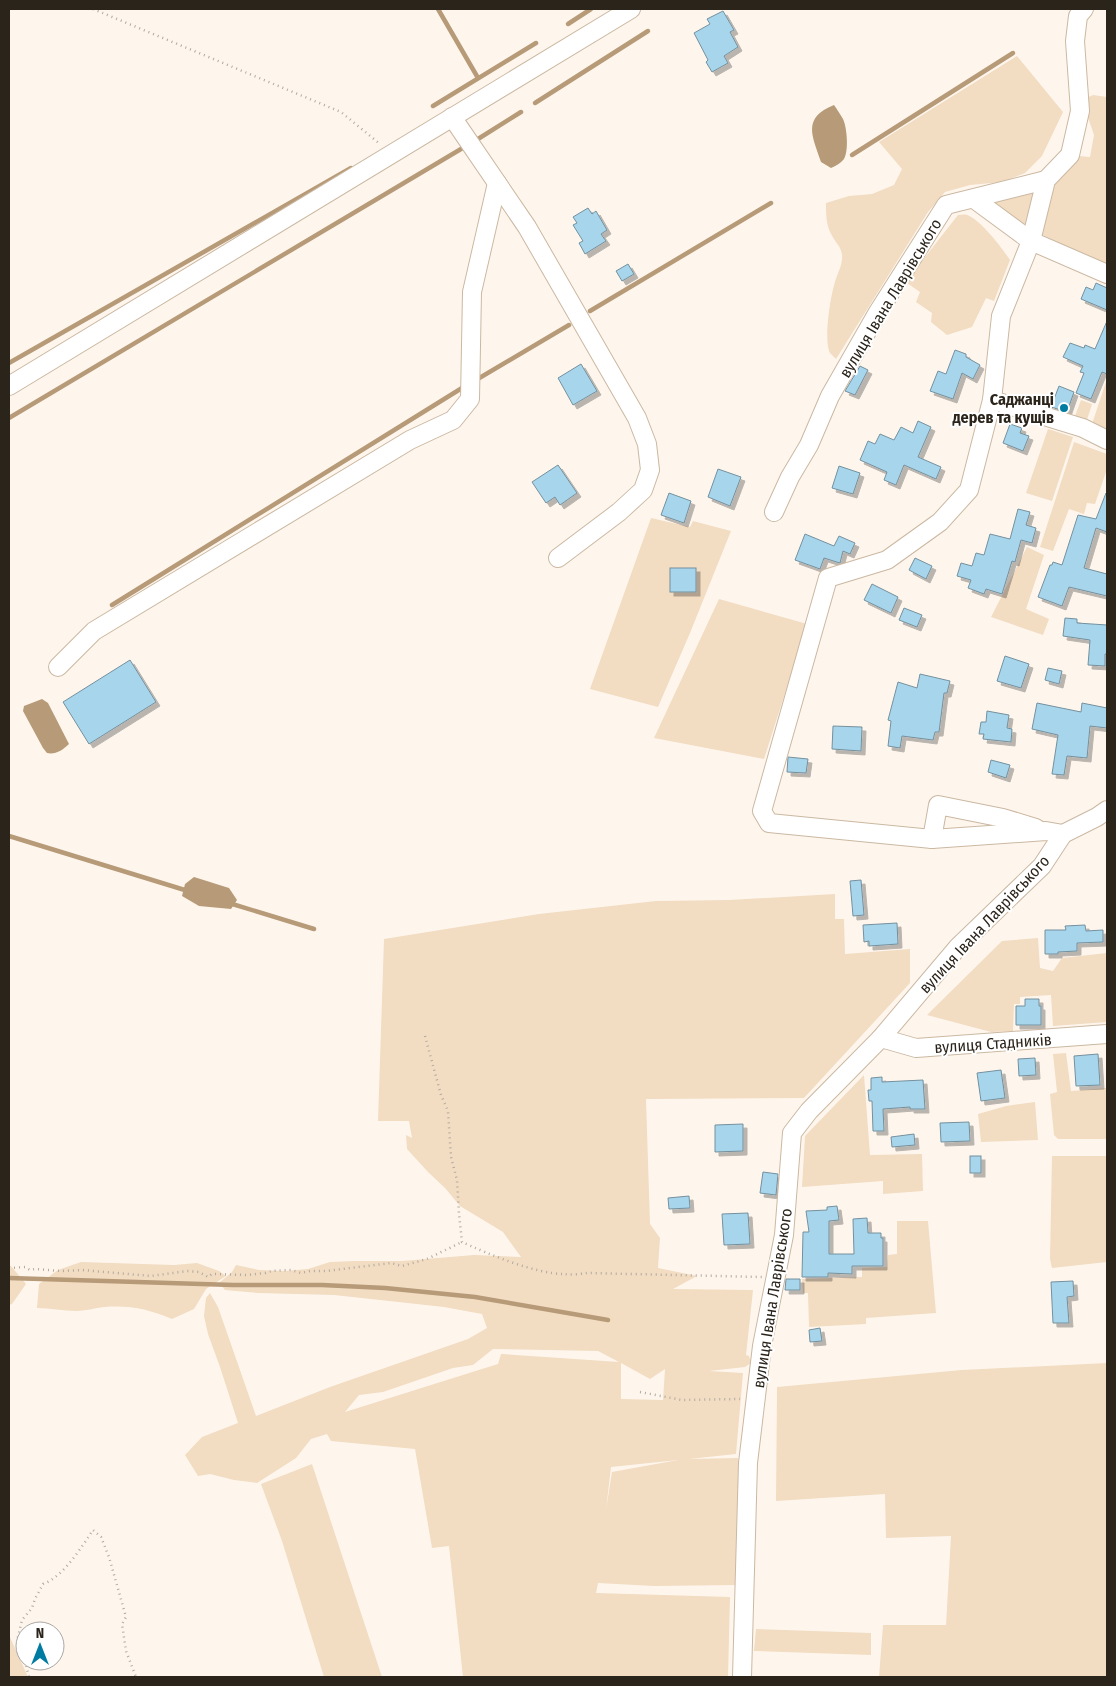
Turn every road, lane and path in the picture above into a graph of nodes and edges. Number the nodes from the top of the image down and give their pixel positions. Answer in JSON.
{"nodes":[{"id":1,"x":94,"y":9,"type":"edge"},
{"id":2,"x":631,"y":9,"type":"edge"},
{"id":3,"x":1084,"y":9,"type":"edge"},
{"id":4,"x":452,"y":117,"type":"junction"},
{"id":5,"x":391,"y":153,"type":"junction"},
{"id":6,"x":1046,"y":180,"type":"junction"},
{"id":7,"x":497,"y":183,"type":"junction"},
{"id":8,"x":974,"y":198,"type":"junction"},
{"id":9,"x":1031,"y":241,"type":"junction"},
{"id":10,"x":1107,"y":274,"type":"edge"},
{"id":11,"x":9,"y":386,"type":"edge"},
{"id":12,"x":992,"y":400,"type":"junction"},
{"id":13,"x":1107,"y":440,"type":"edge"},
{"id":14,"x":774,"y":512,"type":"dead end"},
{"id":15,"x":558,"y":558,"type":"dead end"},
{"id":16,"x":58,"y":667,"type":"dead end"},
{"id":17,"x":1107,"y":810,"type":"edge"},
{"id":18,"x":1055,"y":833,"type":"junction"},
{"id":19,"x":932,"y":839,"type":"junction"},
{"id":20,"x":1107,"y":1034,"type":"edge"},
{"id":21,"x":425,"y":1036,"type":"dead end"},
{"id":22,"x":881,"y":1038,"type":"junction"},
{"id":23,"x":462,"y":1242,"type":"junction"},
{"id":24,"x":9,"y":1268,"type":"edge"},
{"id":25,"x":776,"y":1278,"type":"junction"},
{"id":26,"x":640,"y":1392,"type":"dead end"},
{"id":27,"x":756,"y":1398,"type":"junction"},
{"id":28,"x":22,"y":1621,"type":"edge"},
{"id":29,"x":136,"y":1677,"type":"edge"},
{"id":30,"x":742,"y":1677,"type":"edge"}],
"edges":[{"from":1,"to":5,"type":"path"},
{"from":2,"to":4,"type":"street"},
{"from":3,"to":6,"type":"street"},
{"from":4,"to":5,"type":"street"},
{"from":4,"to":7,"type":"street"},
{"from":5,"to":11,"type":"street"},
{"from":6,"to":8,"type":"street","name":"вулиця Івана Лаврівського"},
{"from":6,"to":9,"type":"street"},
{"from":7,"to":15,"type":"street"},
{"from":7,"to":16,"type":"street"},
{"from":8,"to":9,"type":"street"},
{"from":8,"to":14,"type":"street","name":"вулиця Івана Лаврівського"},
{"from":9,"to":10,"type":"street"},
{"from":9,"to":12,"type":"street"},
{"from":12,"to":13,"type":"street"},
{"from":12,"to":19,"type":"street"},
{"from":17,"to":18,"type":"street"},
{"from":18,"to":19,"type":"street"},
{"from":18,"to":19,"type":"street"},
{"from":18,"to":22,"type":"street","name":"вулиця Івана Лаврівського"},
{"from":20,"to":22,"type":"street","name":"вулиця Стадників"},
{"from":21,"to":23,"type":"path"},
{"from":22,"to":25,"type":"street","name":"вулиця Івана Лаврівського"},
{"from":23,"to":24,"type":"path"},
{"from":23,"to":25,"type":"path"},
{"from":25,"to":27,"type":"street","name":"вулиця Івана Лаврівського"},
{"from":26,"to":27,"type":"path"},
{"from":27,"to":30,"type":"street","name":"вулиця Івана Лаврівського"},
{"from":28,"to":29,"type":"path"}]}
